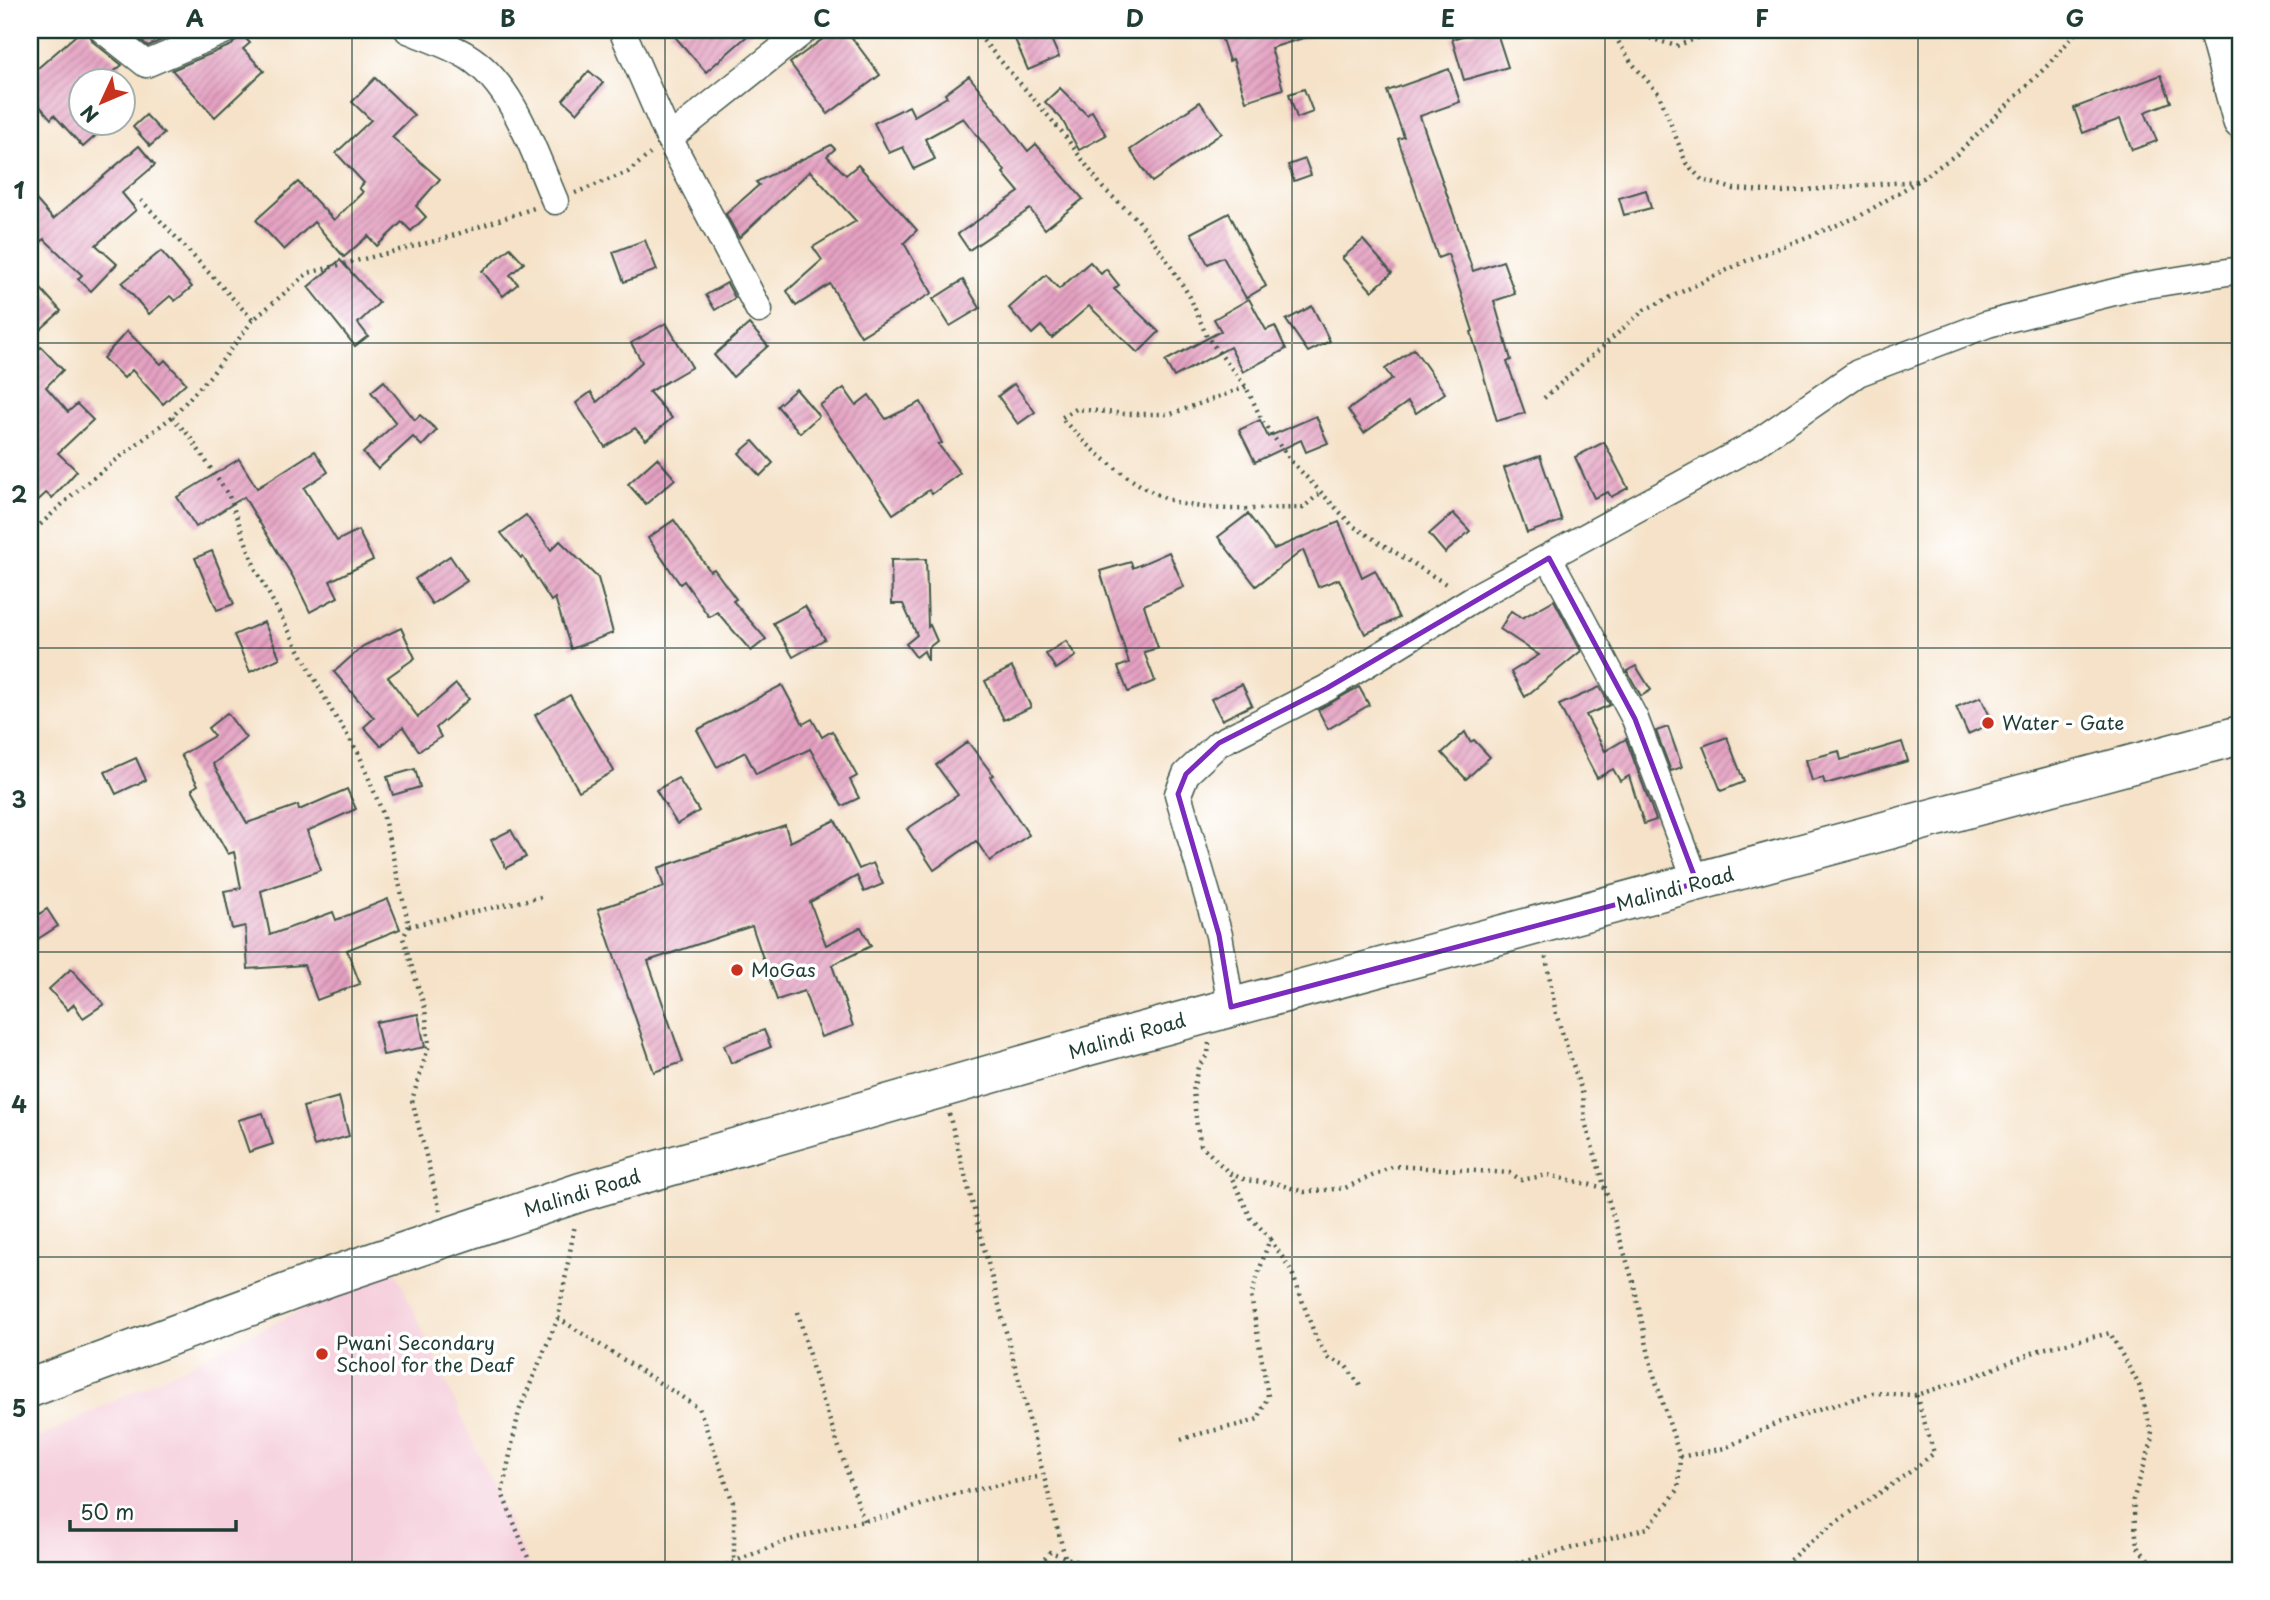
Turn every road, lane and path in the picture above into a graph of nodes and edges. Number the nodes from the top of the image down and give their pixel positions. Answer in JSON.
{"nodes":[{"id":1,"x":103,"y":30,"type":"edge"},
{"id":2,"x":226,"y":30,"type":"edge"},
{"id":3,"x":408,"y":30,"type":"edge"},
{"id":4,"x":622,"y":30,"type":"edge"},
{"id":5,"x":805,"y":30,"type":"edge"},
{"id":6,"x":974,"y":30,"type":"edge"},
{"id":7,"x":1611,"y":30,"type":"edge"},
{"id":8,"x":1623,"y":30,"type":"edge"},
{"id":9,"x":1718,"y":30,"type":"edge"},
{"id":10,"x":2078,"y":30,"type":"edge"},
{"id":11,"x":2215,"y":30,"type":"edge"},
{"id":12,"x":2240,"y":122,"type":"edge"},
{"id":13,"x":669,"y":138,"type":"junction"},
{"id":14,"x":1918,"y":181,"type":"junction"},
{"id":15,"x":141,"y":200,"type":"dead end"},
{"id":16,"x":555,"y":201,"type":"junction"},
{"id":17,"x":2240,"y":270,"type":"edge"},
{"id":18,"x":758,"y":310,"type":"dead end"},
{"id":19,"x":253,"y":320,"type":"junction"},
{"id":20,"x":1246,"y":387,"type":"junction"},
{"id":21,"x":1544,"y":398,"type":"dead end"},
{"id":22,"x":172,"y":417,"type":"junction"},
{"id":23,"x":1320,"y":493,"type":"junction"},
{"id":24,"x":30,"y":534,"type":"edge"},
{"id":25,"x":1549,"y":558,"type":"junction"},
{"id":26,"x":1481,"y":594,"type":"junction"},
{"id":27,"x":2240,"y":735,"type":"edge"},
{"id":28,"x":1697,"y":883,"type":"junction"},
{"id":29,"x":545,"y":896,"type":"dead end"},
{"id":30,"x":1541,"y":924,"type":"junction"},
{"id":31,"x":409,"y":926,"type":"junction"},
{"id":32,"x":1217,"y":1011,"type":"junction"},
{"id":33,"x":942,"y":1088,"type":"junction"},
{"id":34,"x":1229,"y":1173,"type":"junction"},
{"id":35,"x":1605,"y":1188,"type":"junction"},
{"id":36,"x":581,"y":1192,"type":"junction"},
{"id":37,"x":446,"y":1238,"type":"junction"},
{"id":38,"x":1270,"y":1238,"type":"junction"},
{"id":39,"x":798,"y":1312,"type":"dead end"},
{"id":40,"x":558,"y":1318,"type":"junction"},
{"id":41,"x":30,"y":1388,"type":"edge"},
{"id":42,"x":1362,"y":1388,"type":"dead end"},
{"id":43,"x":1916,"y":1395,"type":"junction"},
{"id":44,"x":1181,"y":1440,"type":"dead end"},
{"id":45,"x":1680,"y":1457,"type":"junction"},
{"id":46,"x":1042,"y":1476,"type":"junction"},
{"id":47,"x":864,"y":1521,"type":"junction"},
{"id":48,"x":1065,"y":1557,"type":"junction"},
{"id":49,"x":734,"y":1562,"type":"junction"},
{"id":50,"x":533,"y":1570,"type":"edge"},
{"id":51,"x":713,"y":1570,"type":"edge"},
{"id":52,"x":1036,"y":1570,"type":"edge"},
{"id":53,"x":1101,"y":1570,"type":"edge"},
{"id":54,"x":1489,"y":1570,"type":"edge"},
{"id":55,"x":1780,"y":1570,"type":"edge"},
{"id":56,"x":2158,"y":1570,"type":"edge"}],
"edges":[{"from":1,"to":2,"type":"street"},
{"from":3,"to":16,"type":"street"},
{"from":4,"to":13,"type":"street"},
{"from":5,"to":13,"type":"street"},
{"from":6,"to":20,"type":"path"},
{"from":7,"to":14,"type":"path"},
{"from":8,"to":9,"type":"path"},
{"from":10,"to":14,"type":"path"},
{"from":11,"to":12,"type":"street"},
{"from":13,"to":16,"type":"path"},
{"from":13,"to":18,"type":"street"},
{"from":14,"to":21,"type":"path"},
{"from":15,"to":19,"type":"path"},
{"from":16,"to":19,"type":"path"},
{"from":17,"to":25,"type":"street"},
{"from":19,"to":22,"type":"path"},
{"from":20,"to":23,"type":"path"},
{"from":20,"to":23,"type":"path"},
{"from":22,"to":24,"type":"path"},
{"from":22,"to":31,"type":"path"},
{"from":23,"to":26,"type":"path"},
{"from":25,"to":26,"type":"street"},
{"from":25,"to":28,"type":"street"},
{"from":26,"to":32,"type":"street"},
{"from":27,"to":28,"type":"highway","name":"Malindi Road"},
{"from":28,"to":30,"type":"highway","name":"Malindi Road"},
{"from":29,"to":31,"type":"path"},
{"from":30,"to":32,"type":"highway","name":"Malindi Road"},
{"from":30,"to":35,"type":"path"},
{"from":31,"to":37,"type":"path"},
{"from":32,"to":33,"type":"highway","name":"Malindi Road"},
{"from":32,"to":34,"type":"path"},
{"from":33,"to":36,"type":"highway","name":"Malindi Road"},
{"from":33,"to":46,"type":"path"},
{"from":34,"to":35,"type":"path"},
{"from":34,"to":38,"type":"path"},
{"from":35,"to":45,"type":"path"},
{"from":36,"to":37,"type":"highway","name":"Malindi Road"},
{"from":36,"to":40,"type":"path"},
{"from":37,"to":41,"type":"highway","name":"Malindi Road"},
{"from":38,"to":42,"type":"path"},
{"from":38,"to":44,"type":"path"},
{"from":39,"to":47,"type":"path"},
{"from":40,"to":49,"type":"path"},
{"from":40,"to":50,"type":"path"},
{"from":43,"to":45,"type":"path"},
{"from":43,"to":55,"type":"path"},
{"from":43,"to":56,"type":"path"},
{"from":45,"to":54,"type":"path"},
{"from":46,"to":47,"type":"path"},
{"from":46,"to":48,"type":"path"},
{"from":47,"to":49,"type":"path"},
{"from":48,"to":52,"type":"path"},
{"from":48,"to":53,"type":"path"},
{"from":49,"to":51,"type":"path"}]}
